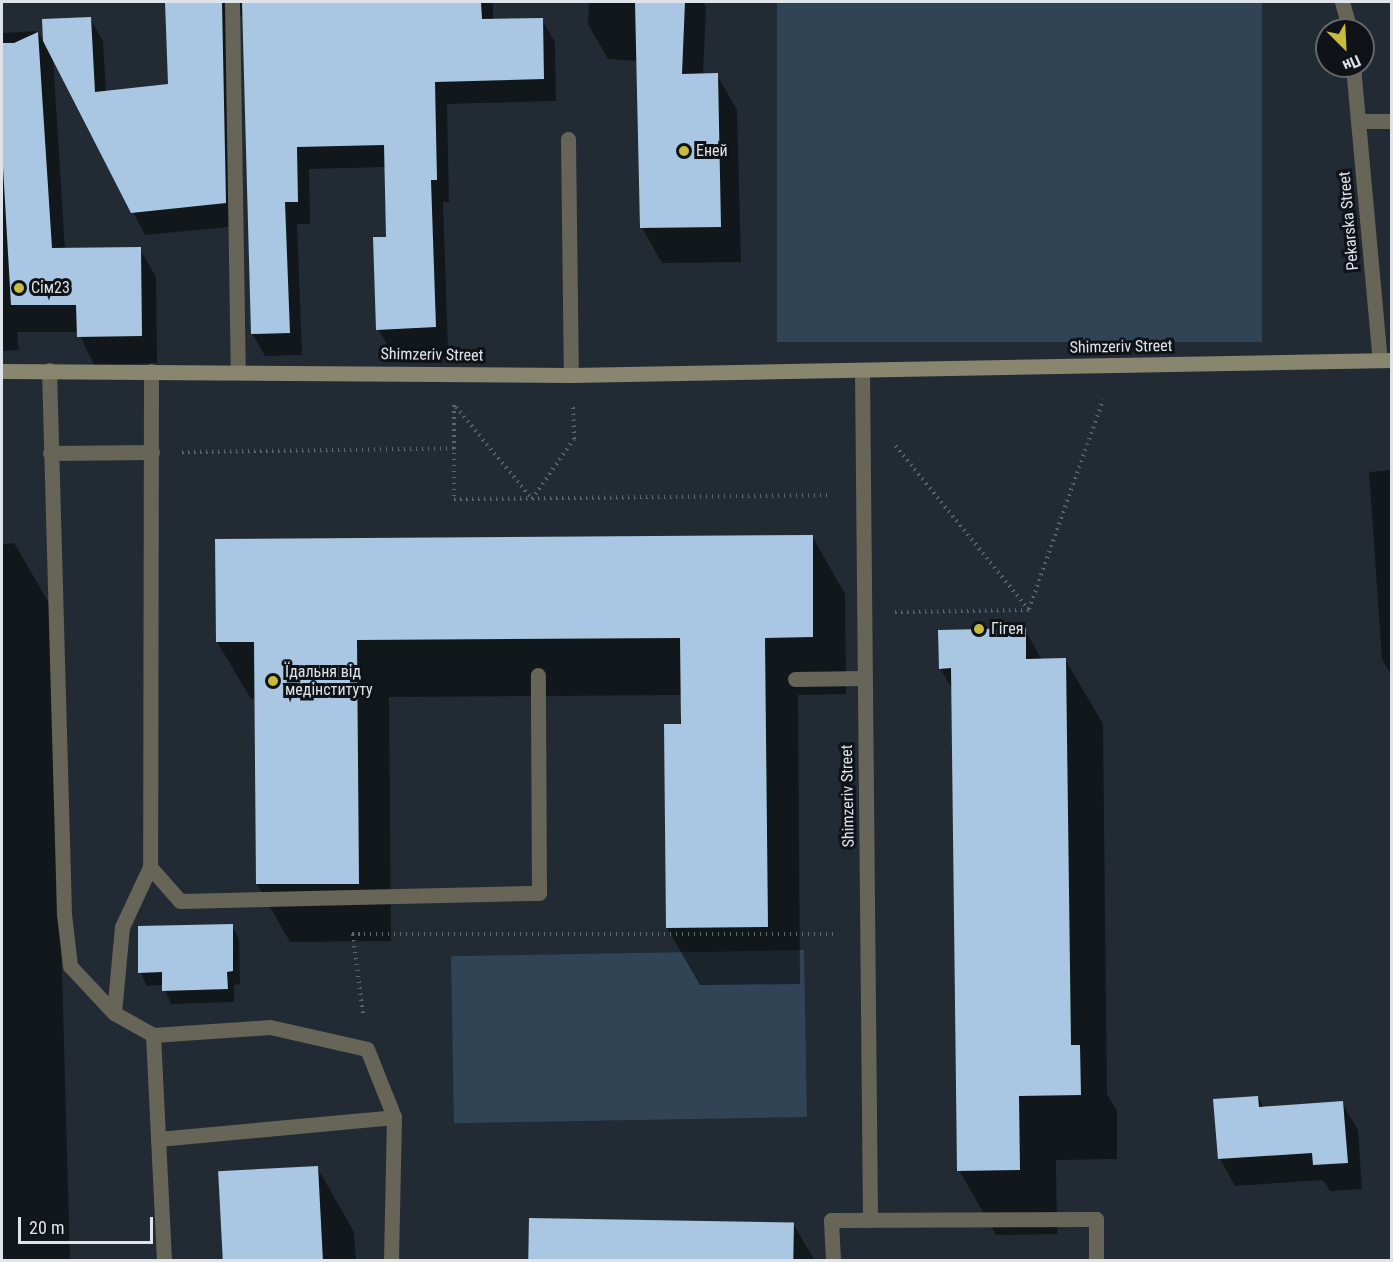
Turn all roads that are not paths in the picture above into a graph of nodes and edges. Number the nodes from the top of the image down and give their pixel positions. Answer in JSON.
{"nodes":[{"id":1,"x":232,"y":2,"type":"edge"},
{"id":2,"x":1342,"y":2,"type":"edge"},
{"id":3,"x":1347,"y":18,"type":"edge"},
{"id":4,"x":1354,"y":78,"type":"edge"},
{"id":5,"x":1358,"y":121,"type":"junction"},
{"id":6,"x":1392,"y":121,"type":"edge"},
{"id":7,"x":568,"y":139,"type":"dead end"},
{"id":8,"x":1386,"y":360,"type":"edge"},
{"id":9,"x":49,"y":370,"type":"junction"},
{"id":10,"x":238,"y":370,"type":"junction"},
{"id":11,"x":2,"y":371,"type":"edge"},
{"id":12,"x":151,"y":371,"type":"junction"},
{"id":13,"x":862,"y":371,"type":"junction"},
{"id":14,"x":572,"y":375,"type":"junction"},
{"id":15,"x":152,"y":452,"type":"junction"},
{"id":16,"x":51,"y":453,"type":"junction"},
{"id":17,"x":538,"y":675,"type":"dead end"},
{"id":18,"x":865,"y":678,"type":"junction"},
{"id":19,"x":795,"y":679,"type":"dead end"},
{"id":20,"x":150,"y":867,"type":"junction"},
{"id":21,"x":114,"y":1013,"type":"junction"},
{"id":22,"x":153,"y":1035,"type":"junction"},
{"id":23,"x":394,"y":1117,"type":"junction"},
{"id":24,"x":158,"y":1139,"type":"junction"},
{"id":25,"x":870,"y":1220,"type":"junction"},
{"id":26,"x":164,"y":1260,"type":"edge"},
{"id":27,"x":391,"y":1260,"type":"edge"},
{"id":28,"x":833,"y":1260,"type":"edge"},
{"id":29,"x":1096,"y":1260,"type":"edge"}],
"edges":[{"from":1,"to":10,"type":"street"},
{"from":2,"to":3,"type":"street"},
{"from":4,"to":5,"type":"street","name":"Pekarska Street"},
{"from":5,"to":6,"type":"street"},
{"from":5,"to":8,"type":"street","name":"Pekarska Street"},
{"from":7,"to":14,"type":"street"},
{"from":8,"to":13,"type":"street","name":"Shimzeriv Street"},
{"from":9,"to":11,"type":"street","name":"Shimzeriv Street"},
{"from":9,"to":12,"type":"street","name":"Shimzeriv Street"},
{"from":9,"to":16,"type":"street"},
{"from":10,"to":12,"type":"street","name":"Shimzeriv Street"},
{"from":10,"to":14,"type":"street","name":"Shimzeriv Street"},
{"from":12,"to":15,"type":"street"},
{"from":13,"to":14,"type":"street","name":"Shimzeriv Street"},
{"from":13,"to":18,"type":"street","name":"Shimzeriv Street"},
{"from":15,"to":16,"type":"street"},
{"from":15,"to":20,"type":"street"},
{"from":16,"to":21,"type":"street"},
{"from":17,"to":20,"type":"street"},
{"from":18,"to":19,"type":"street"},
{"from":18,"to":25,"type":"street","name":"Shimzeriv Street"},
{"from":20,"to":21,"type":"street"},
{"from":21,"to":22,"type":"street"},
{"from":22,"to":23,"type":"street"},
{"from":22,"to":24,"type":"street"},
{"from":23,"to":24,"type":"street"},
{"from":23,"to":27,"type":"street"},
{"from":24,"to":26,"type":"street"},
{"from":25,"to":28,"type":"street"},
{"from":25,"to":29,"type":"street"}]}
